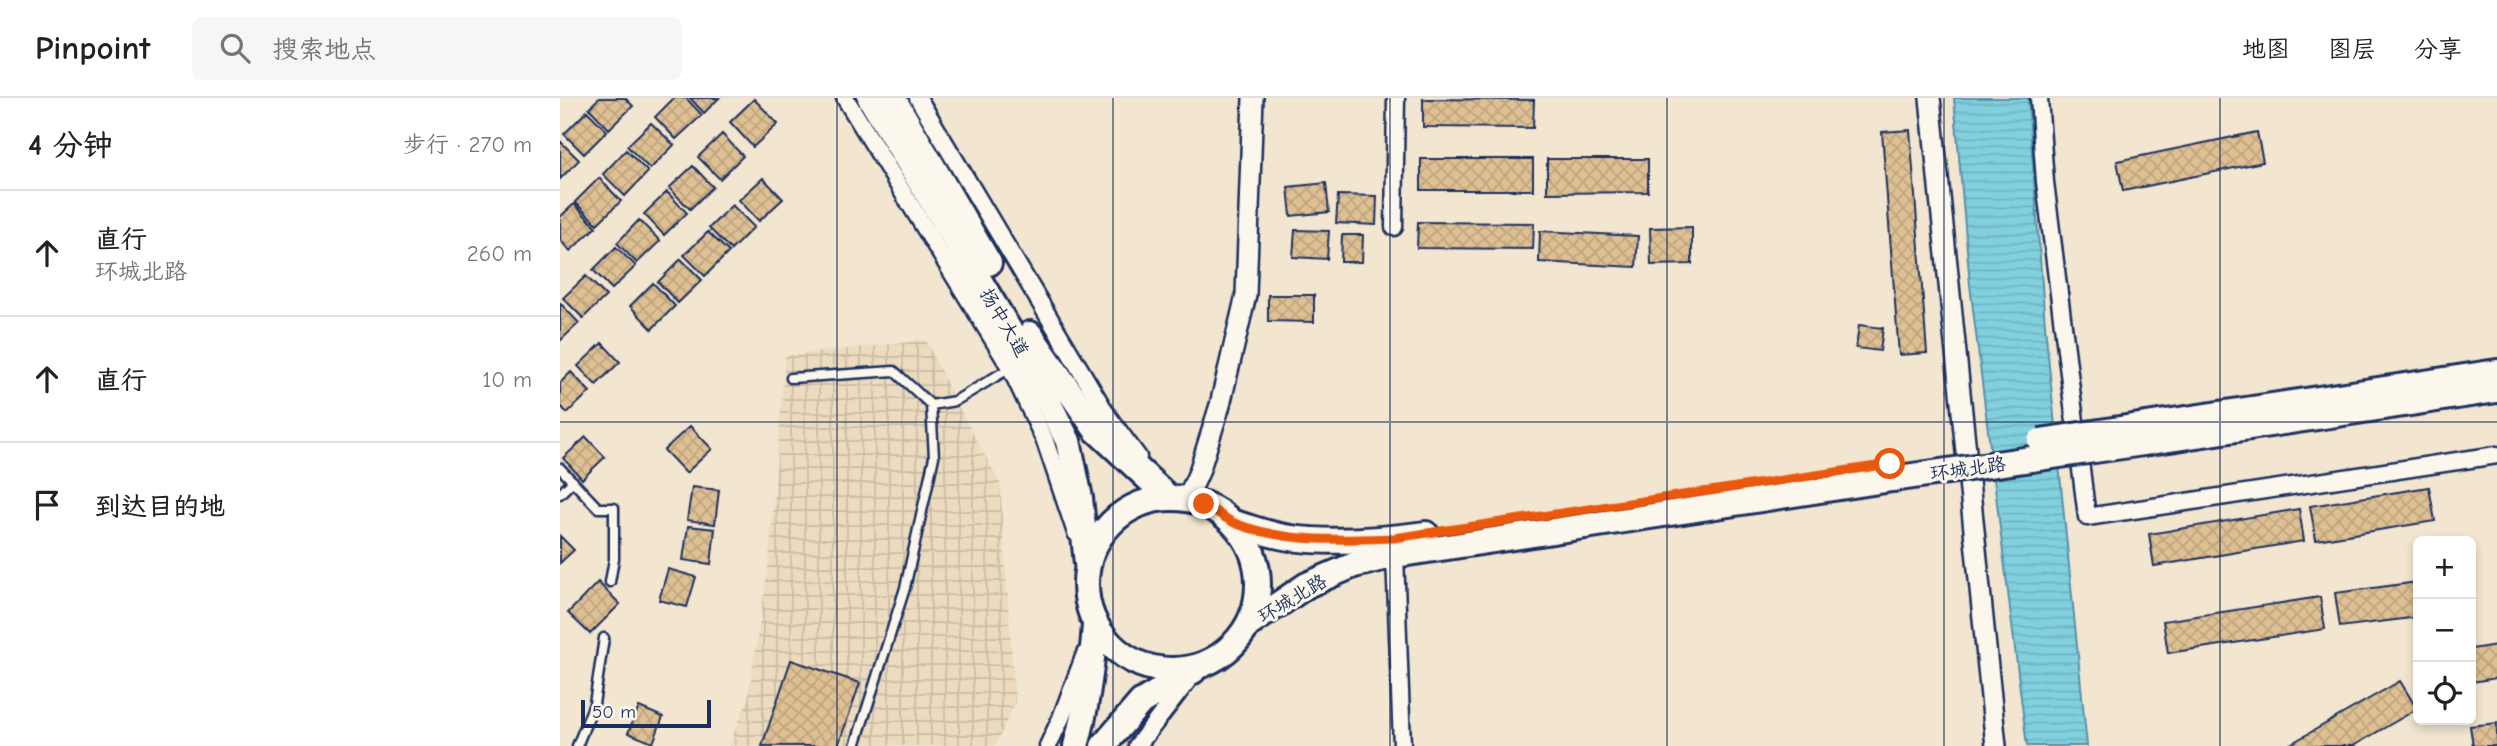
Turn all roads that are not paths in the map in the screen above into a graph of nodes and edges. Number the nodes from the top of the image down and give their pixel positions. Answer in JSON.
{"nodes":[{"id":1,"x":845,"y":98,"type":"edge"},
{"id":2,"x":870,"y":98,"type":"edge"},
{"id":3,"x":893,"y":98,"type":"edge"},
{"id":4,"x":918,"y":98,"type":"edge"},
{"id":5,"x":1253,"y":98,"type":"edge"},
{"id":6,"x":1396,"y":98,"type":"edge"},
{"id":7,"x":1930,"y":98,"type":"edge"},
{"id":8,"x":2039,"y":98,"type":"edge"},
{"id":9,"x":1394,"y":227,"type":"dead end"},
{"id":10,"x":1018,"y":363,"type":"junction"},
{"id":11,"x":2497,"y":372,"type":"edge"},
{"id":12,"x":791,"y":378,"type":"dead end"},
{"id":13,"x":2497,"y":390,"type":"edge"},
{"id":14,"x":932,"y":405,"type":"junction"},
{"id":15,"x":2148,"y":434,"type":"junction"},
{"id":16,"x":2497,"y":455,"type":"edge"},
{"id":17,"x":560,"y":468,"type":"edge"},
{"id":18,"x":1891,"y":471,"type":"junction"},
{"id":19,"x":573,"y":481,"type":"junction"},
{"id":20,"x":560,"y":494,"type":"edge"},
{"id":21,"x":1178,"y":498,"type":"junction"},
{"id":22,"x":1234,"y":523,"type":"junction"},
{"id":23,"x":1395,"y":555,"type":"junction"},
{"id":24,"x":1087,"y":566,"type":"junction"},
{"id":25,"x":610,"y":582,"type":"dead end"},
{"id":26,"x":1095,"y":625,"type":"junction"},
{"id":27,"x":1248,"y":625,"type":"junction"},
{"id":28,"x":604,"y":638,"type":"dead end"},
{"id":29,"x":1200,"y":666,"type":"junction"},
{"id":30,"x":577,"y":746,"type":"edge"},
{"id":31,"x":855,"y":746,"type":"edge"},
{"id":32,"x":1048,"y":746,"type":"edge"},
{"id":33,"x":1076,"y":746,"type":"edge"},
{"id":34,"x":1103,"y":746,"type":"edge"},
{"id":35,"x":1137,"y":746,"type":"edge"},
{"id":36,"x":1402,"y":746,"type":"edge"},
{"id":37,"x":1996,"y":746,"type":"edge"}],
"edges":[{"from":1,"to":10,"type":"street"},
{"from":2,"to":10,"type":"main road","name":"扬中大道"},
{"from":3,"to":21,"type":"main road","name":"扬中大道"},
{"from":4,"to":21,"type":"street"},
{"from":5,"to":21,"type":"street"},
{"from":6,"to":9,"type":"street"},
{"from":7,"to":37,"type":"street"},
{"from":8,"to":16,"type":"street"},
{"from":10,"to":14,"type":"lane"},
{"from":10,"to":24,"type":"main road","name":"扬中大道"},
{"from":11,"to":15,"type":"main road","name":"环城北路"},
{"from":12,"to":14,"type":"lane"},
{"from":13,"to":15,"type":"main road","name":"环城北路"},
{"from":14,"to":31,"type":"lane"},
{"from":15,"to":18,"type":"main road","name":"环城北路","bridge":true},
{"from":17,"to":19,"type":"lane"},
{"from":18,"to":22,"type":"main road","name":"环城北路"},
{"from":18,"to":23,"type":"main road","name":"环城北路"},
{"from":19,"to":20,"type":"lane"},
{"from":19,"to":25,"type":"lane"},
{"from":21,"to":22,"type":"main road"},
{"from":21,"to":24,"type":"main road"},
{"from":22,"to":27,"type":"main road"},
{"from":23,"to":27,"type":"main road","name":"环城北路"},
{"from":23,"to":36,"type":"street"},
{"from":24,"to":26,"type":"main road"},
{"from":26,"to":29,"type":"main road"},
{"from":26,"to":32,"type":"street"},
{"from":26,"to":33,"type":"main road"},
{"from":27,"to":29,"type":"main road"},
{"from":28,"to":30,"type":"lane"},
{"from":29,"to":34,"type":"main road"},
{"from":29,"to":35,"type":"street"}]}
